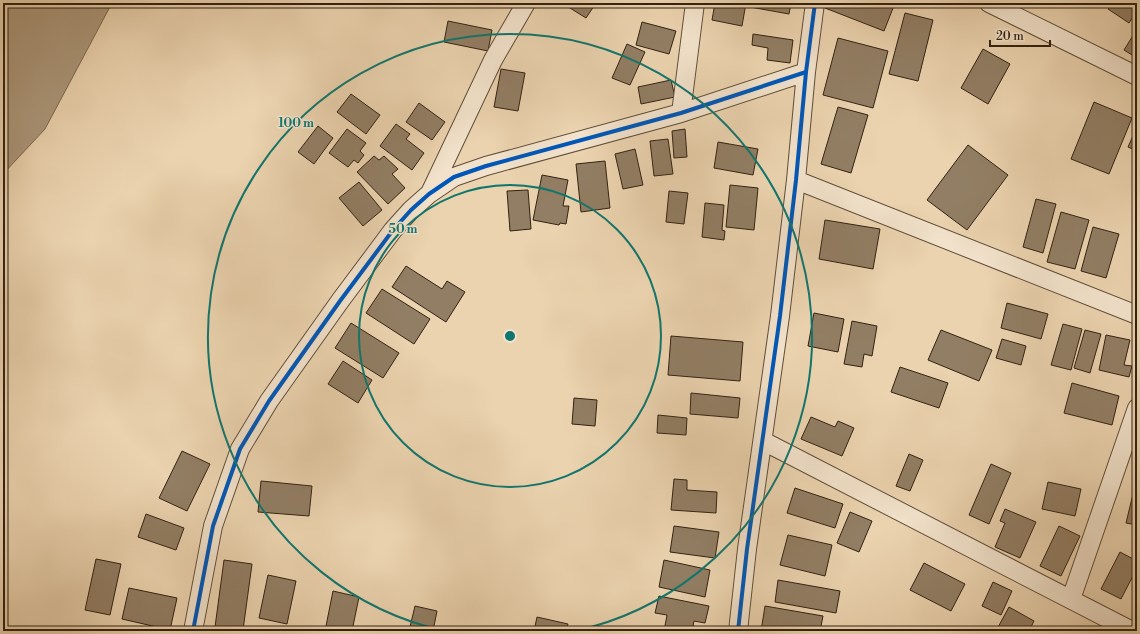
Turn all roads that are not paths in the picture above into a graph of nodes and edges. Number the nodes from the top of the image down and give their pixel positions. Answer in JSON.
{"nodes":[{"id":1,"x":526,"y":3,"type":"edge"},
{"id":2,"x":695,"y":3,"type":"edge"},
{"id":3,"x":815,"y":3,"type":"edge"},
{"id":4,"x":989,"y":3,"type":"edge"},
{"id":5,"x":806,"y":72,"type":"junction"},
{"id":6,"x":1137,"y":76,"type":"edge"},
{"id":7,"x":681,"y":113,"type":"junction"},
{"id":8,"x":796,"y":180,"type":"junction"},
{"id":9,"x":429,"y":194,"type":"junction"},
{"id":10,"x":1137,"y":314,"type":"edge"},
{"id":11,"x":1137,"y":408,"type":"edge"},
{"id":12,"x":763,"y":441,"type":"junction"},
{"id":13,"x":1071,"y":599,"type":"junction"},
{"id":14,"x":192,"y":631,"type":"edge"},
{"id":15,"x":738,"y":631,"type":"edge"},
{"id":16,"x":1132,"y":631,"type":"edge"}],
"edges":[{"from":1,"to":9,"type":"street"},
{"from":2,"to":7,"type":"street"},
{"from":3,"to":5,"type":"street"},
{"from":4,"to":6,"type":"street"},
{"from":5,"to":7,"type":"street"},
{"from":5,"to":8,"type":"street"},
{"from":7,"to":9,"type":"street"},
{"from":8,"to":10,"type":"street"},
{"from":8,"to":12,"type":"street"},
{"from":9,"to":14,"type":"street"},
{"from":11,"to":13,"type":"street"},
{"from":12,"to":13,"type":"street"},
{"from":12,"to":15,"type":"street"},
{"from":13,"to":16,"type":"street"}]}
